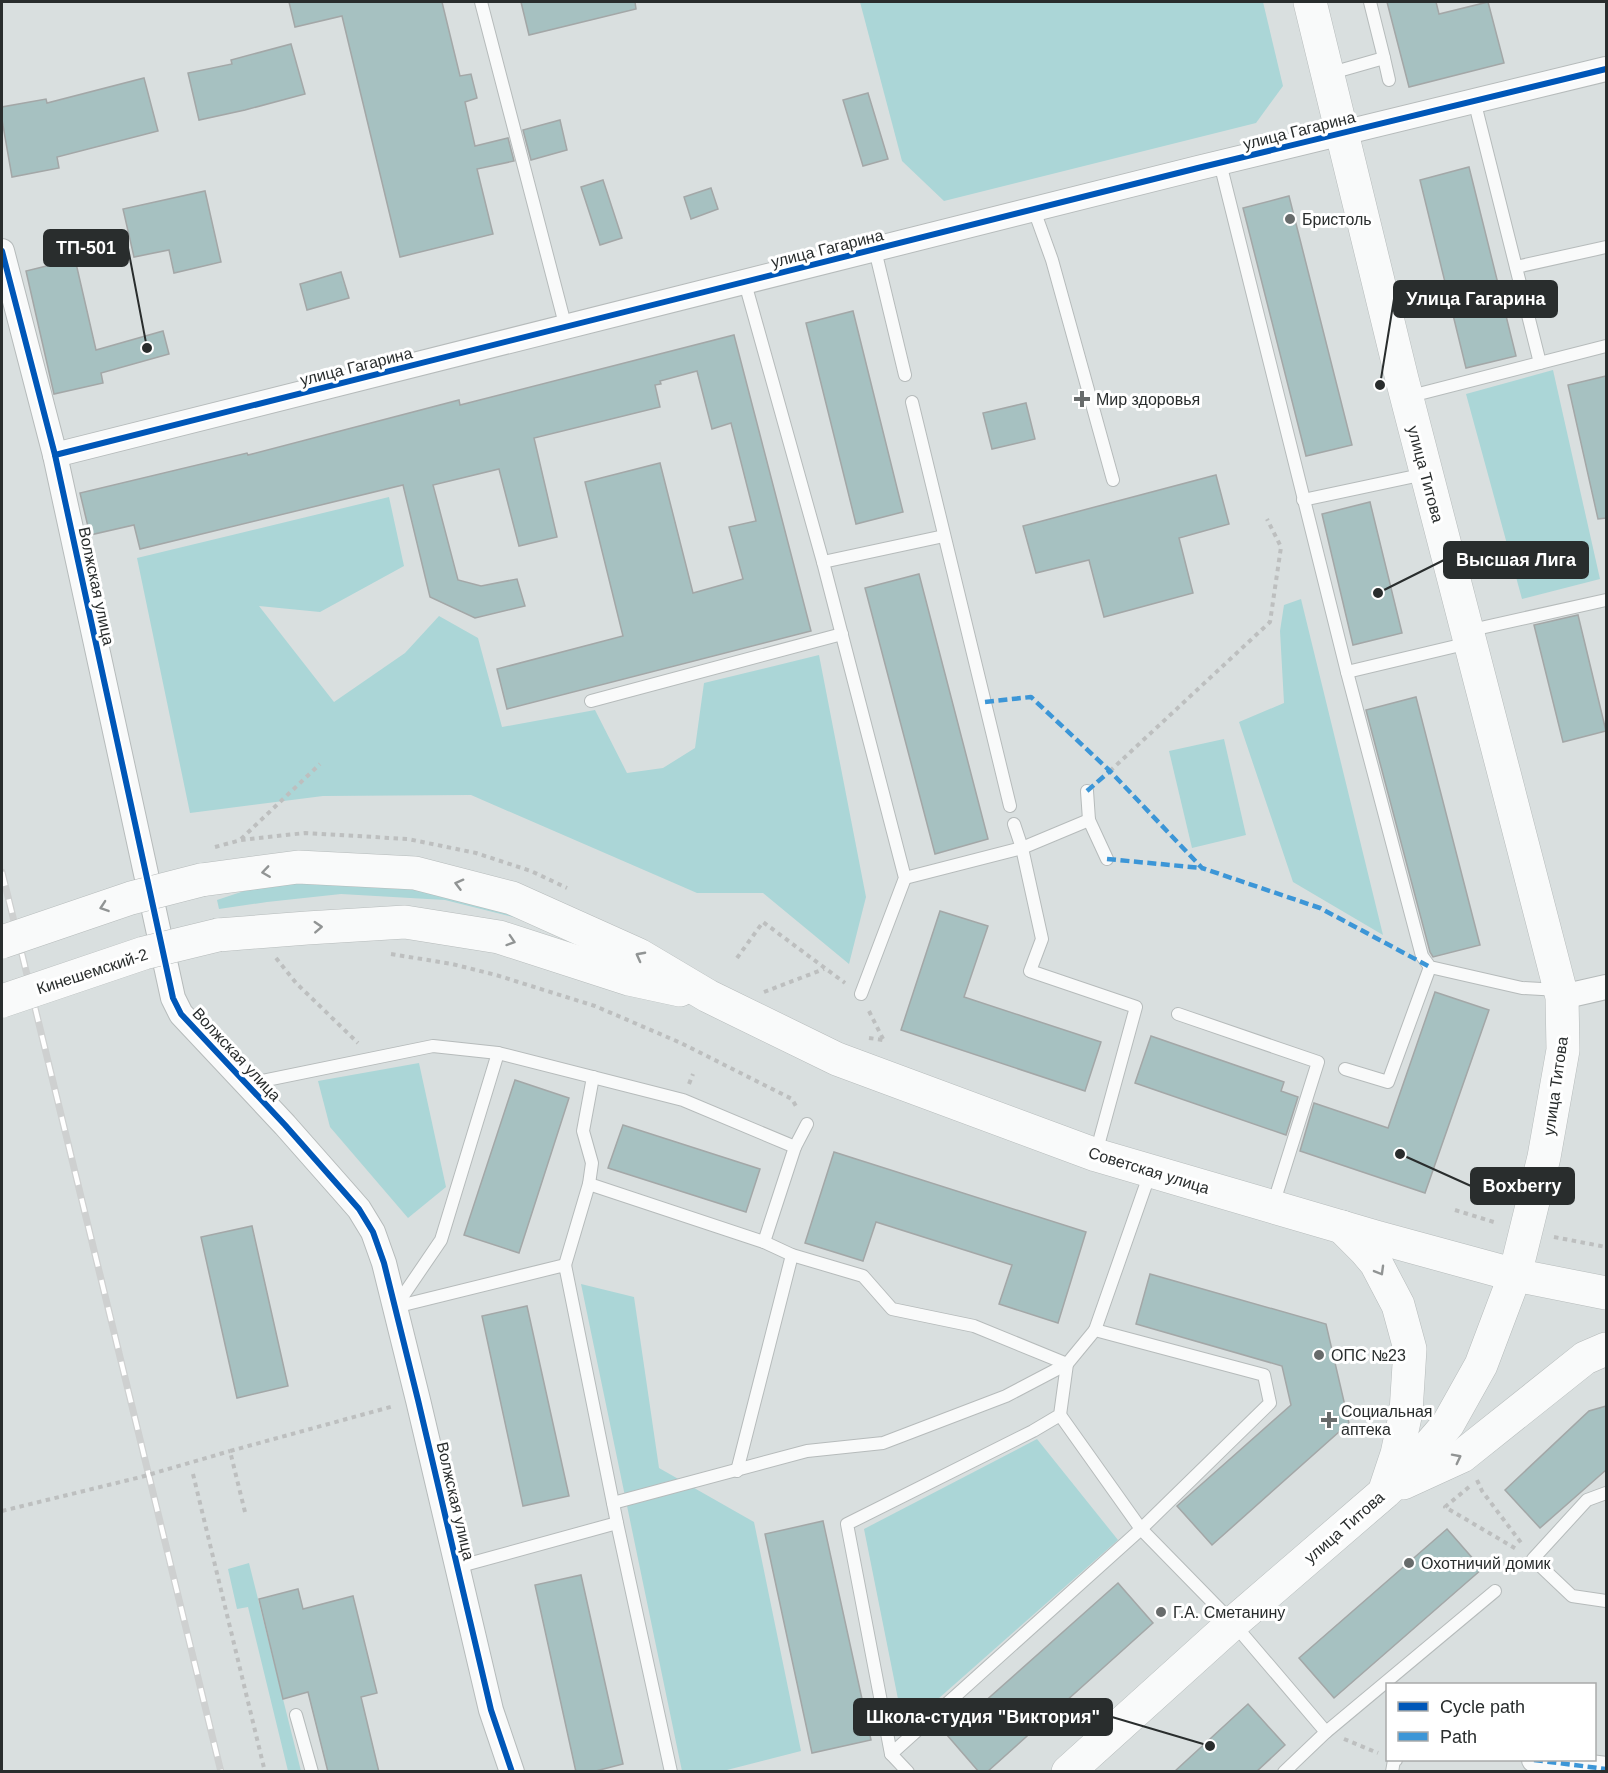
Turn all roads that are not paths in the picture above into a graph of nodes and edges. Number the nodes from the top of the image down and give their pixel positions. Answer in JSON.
{"nodes":[{"id":1,"x":481,"y":2,"type":"edge"},
{"id":2,"x":1310,"y":2,"type":"edge"},
{"id":3,"x":1370,"y":2,"type":"edge"},
{"id":4,"x":1384,"y":58,"type":"junction"},
{"id":5,"x":1606,"y":69,"type":"edge"},
{"id":6,"x":1327,"y":74,"type":"junction"},
{"id":7,"x":1389,"y":80,"type":"dead end"},
{"id":8,"x":1474,"y":100,"type":"junction"},
{"id":9,"x":1341,"y":134,"type":"junction"},
{"id":10,"x":1220,"y":163,"type":"junction"},
{"id":11,"x":1034,"y":210,"type":"junction"},
{"id":12,"x":1606,"y":247,"type":"edge"},
{"id":13,"x":875,"y":250,"type":"junction"},
{"id":14,"x":2,"y":251,"type":"edge"},
{"id":15,"x":1516,"y":267,"type":"junction"},
{"id":16,"x":745,"y":283,"type":"junction"},
{"id":17,"x":566,"y":328,"type":"junction"},
{"id":18,"x":1606,"y":346,"type":"edge"},
{"id":19,"x":1540,"y":363,"type":"junction"},
{"id":20,"x":905,"y":375,"type":"dead end"},
{"id":21,"x":1406,"y":397,"type":"junction"},
{"id":22,"x":912,"y":402,"type":"dead end"},
{"id":23,"x":55,"y":455,"type":"junction"},
{"id":24,"x":1426,"y":474,"type":"junction"},
{"id":25,"x":1113,"y":480,"type":"dead end"},
{"id":26,"x":1303,"y":500,"type":"junction"},
{"id":27,"x":944,"y":536,"type":"junction"},
{"id":28,"x":823,"y":562,"type":"junction"},
{"id":29,"x":1606,"y":600,"type":"edge"},
{"id":30,"x":842,"y":634,"type":"junction"},
{"id":31,"x":1469,"y":637,"type":"junction"},
{"id":32,"x":1347,"y":672,"type":"junction"},
{"id":33,"x":591,"y":701,"type":"dead end"},
{"id":34,"x":1087,"y":791,"type":"dead end"},
{"id":35,"x":1010,"y":806,"type":"dead end"},
{"id":36,"x":1089,"y":820,"type":"junction"},
{"id":37,"x":1014,"y":824,"type":"dead end"},
{"id":38,"x":1022,"y":848,"type":"junction"},
{"id":39,"x":1107,"y":859,"type":"dead end"},
{"id":40,"x":905,"y":878,"type":"junction"},
{"id":41,"x":2,"y":942,"type":"edge"},
{"id":42,"x":1430,"y":967,"type":"junction"},
{"id":43,"x":1561,"y":993,"type":"junction"},
{"id":44,"x":861,"y":994,"type":"road end"},
{"id":45,"x":1602,"y":994,"type":"edge"},
{"id":46,"x":708,"y":996,"type":"junction"},
{"id":47,"x":2,"y":1001,"type":"edge"},
{"id":48,"x":1178,"y":1014,"type":"dead end"},
{"id":49,"x":498,"y":1053,"type":"junction"},
{"id":50,"x":1345,"y":1069,"type":"dead end"},
{"id":51,"x":593,"y":1077,"type":"junction"},
{"id":52,"x":248,"y":1084,"type":"junction"},
{"id":53,"x":807,"y":1124,"type":"road end"},
{"id":54,"x":795,"y":1147,"type":"junction"},
{"id":55,"x":1096,"y":1155,"type":"junction"},
{"id":56,"x":1151,"y":1171,"type":"junction"},
{"id":57,"x":589,"y":1184,"type":"junction"},
{"id":58,"x":1272,"y":1206,"type":"junction"},
{"id":59,"x":1342,"y":1227,"type":"junction"},
{"id":60,"x":764,"y":1242,"type":"junction"},
{"id":61,"x":792,"y":1255,"type":"junction"},
{"id":62,"x":565,"y":1265,"type":"junction"},
{"id":63,"x":1515,"y":1275,"type":"junction"},
{"id":64,"x":1606,"y":1293,"type":"edge"},
{"id":65,"x":395,"y":1307,"type":"junction"},
{"id":66,"x":1095,"y":1330,"type":"junction"},
{"id":67,"x":1606,"y":1349,"type":"edge"},
{"id":68,"x":1067,"y":1364,"type":"junction"},
{"id":69,"x":1060,"y":1415,"type":"junction"},
{"id":70,"x":737,"y":1471,"type":"junction"},
{"id":71,"x":1385,"y":1492,"type":"junction"},
{"id":72,"x":1606,"y":1493,"type":"edge"},
{"id":73,"x":613,"y":1503,"type":"junction"},
{"id":74,"x":617,"y":1523,"type":"junction"},
{"id":75,"x":1141,"y":1529,"type":"junction"},
{"id":76,"x":457,"y":1567,"type":"junction"},
{"id":77,"x":1496,"y":1591,"type":"dead end"},
{"id":78,"x":1606,"y":1601,"type":"edge"},
{"id":79,"x":1233,"y":1623,"type":"junction"},
{"id":80,"x":296,"y":1715,"type":"dead end"},
{"id":81,"x":1326,"y":1732,"type":"junction"},
{"id":82,"x":891,"y":1754,"type":"junction"},
{"id":83,"x":1542,"y":1761,"type":"edge"},
{"id":84,"x":1606,"y":1769,"type":"edge"},
{"id":85,"x":312,"y":1772,"type":"edge"},
{"id":86,"x":512,"y":1772,"type":"edge"},
{"id":87,"x":671,"y":1772,"type":"edge"},
{"id":88,"x":908,"y":1772,"type":"edge"},
{"id":89,"x":1068,"y":1772,"type":"edge"},
{"id":90,"x":1284,"y":1772,"type":"edge"}],
"edges":[{"from":1,"to":17,"type":"lane"},
{"from":2,"to":6,"type":"main road","name":"улица Титова"},
{"from":3,"to":4,"type":"lane"},
{"from":4,"to":6,"type":"lane"},
{"from":4,"to":7,"type":"lane"},
{"from":5,"to":8,"type":"street","name":"улица Гагарина"},
{"from":6,"to":9,"type":"main road","name":"улица Титова"},
{"from":8,"to":9,"type":"street","name":"улица Гагарина"},
{"from":8,"to":15,"type":"lane"},
{"from":9,"to":10,"type":"street","name":"улица Гагарина"},
{"from":9,"to":21,"type":"main road","name":"улица Титова"},
{"from":10,"to":11,"type":"street","name":"улица Гагарина"},
{"from":10,"to":26,"type":"lane"},
{"from":11,"to":13,"type":"street","name":"улица Гагарина"},
{"from":11,"to":25,"type":"lane"},
{"from":12,"to":15,"type":"lane"},
{"from":13,"to":16,"type":"street","name":"улица Гагарина"},
{"from":13,"to":20,"type":"lane"},
{"from":14,"to":23,"type":"street","name":"Волжская улица"},
{"from":15,"to":19,"type":"lane"},
{"from":16,"to":17,"type":"street","name":"улица Гагарина"},
{"from":16,"to":28,"type":"lane"},
{"from":17,"to":23,"type":"street","name":"улица Гагарина"},
{"from":18,"to":19,"type":"lane"},
{"from":19,"to":21,"type":"lane"},
{"from":21,"to":24,"type":"main road","name":"улица Титова"},
{"from":22,"to":27,"type":"lane"},
{"from":23,"to":52,"type":"street","name":"Волжская улица"},
{"from":24,"to":26,"type":"lane"},
{"from":24,"to":31,"type":"main road","name":"улица Титова"},
{"from":26,"to":32,"type":"lane"},
{"from":27,"to":28,"type":"lane"},
{"from":27,"to":35,"type":"lane"},
{"from":28,"to":30,"type":"lane"},
{"from":29,"to":31,"type":"lane"},
{"from":30,"to":33,"type":"lane"},
{"from":30,"to":40,"type":"lane"},
{"from":31,"to":32,"type":"lane"},
{"from":31,"to":43,"type":"main road","name":"улица Титова"},
{"from":32,"to":42,"type":"lane"},
{"from":34,"to":36,"type":"lane"},
{"from":36,"to":38,"type":"lane"},
{"from":36,"to":39,"type":"lane"},
{"from":37,"to":38,"type":"lane"},
{"from":38,"to":40,"type":"lane"},
{"from":38,"to":55,"type":"lane"},
{"from":40,"to":44,"type":"lane"},
{"from":46,"to":41,"type":"main road","one_way":true,"bridge":true},
{"from":42,"to":43,"type":"lane"},
{"from":42,"to":50,"type":"lane"},
{"from":43,"to":45,"type":"street"},
{"from":43,"to":63,"type":"main road","name":"улица Титова"},
{"from":47,"to":46,"type":"main road","name":"Кинешемский-2","one_way":true,"bridge":true},
{"from":46,"to":55,"type":"main road","name":"Советская улица"},
{"from":48,"to":58,"type":"lane"},
{"from":49,"to":51,"type":"lane"},
{"from":49,"to":52,"type":"lane"},
{"from":49,"to":65,"type":"lane"},
{"from":51,"to":54,"type":"lane"},
{"from":51,"to":57,"type":"lane"},
{"from":52,"to":65,"type":"street","name":"Волжская улица"},
{"from":53,"to":54,"type":"lane"},
{"from":54,"to":60,"type":"lane"},
{"from":55,"to":56,"type":"main road","name":"Советская улица"},
{"from":56,"to":58,"type":"main road","name":"Советская улица"},
{"from":56,"to":66,"type":"lane"},
{"from":57,"to":60,"type":"lane"},
{"from":57,"to":62,"type":"lane"},
{"from":58,"to":59,"type":"main road","name":"Советская улица"},
{"from":59,"to":63,"type":"main road","name":"Советская улица"},
{"from":59,"to":71,"type":"main road","one_way":true},
{"from":60,"to":61,"type":"lane"},
{"from":61,"to":68,"type":"lane"},
{"from":61,"to":70,"type":"lane"},
{"from":62,"to":65,"type":"lane"},
{"from":62,"to":73,"type":"lane"},
{"from":63,"to":64,"type":"main road","name":"Советская улица"},
{"from":63,"to":71,"type":"main road","name":"улица Титова"},
{"from":65,"to":76,"type":"street","name":"Волжская улица"},
{"from":66,"to":68,"type":"lane"},
{"from":66,"to":75,"type":"lane"},
{"from":71,"to":67,"type":"main road","one_way":true},
{"from":68,"to":69,"type":"lane"},
{"from":68,"to":70,"type":"lane"},
{"from":69,"to":75,"type":"lane"},
{"from":69,"to":82,"type":"lane"},
{"from":70,"to":73,"type":"lane"},
{"from":71,"to":79,"type":"main road","name":"улица Титова"},
{"from":72,"to":78,"type":"lane"},
{"from":73,"to":74,"type":"lane"},
{"from":74,"to":76,"type":"lane"},
{"from":74,"to":87,"type":"lane"},
{"from":75,"to":79,"type":"lane"},
{"from":75,"to":82,"type":"lane"},
{"from":76,"to":86,"type":"street","name":"Волжская улица"},
{"from":77,"to":81,"type":"lane"},
{"from":79,"to":81,"type":"lane"},
{"from":79,"to":89,"type":"main road","name":"улица Титова"},
{"from":80,"to":85,"type":"lane"},
{"from":81,"to":90,"type":"lane"},
{"from":82,"to":88,"type":"lane"},
{"from":83,"to":84,"type":"street"}]}
